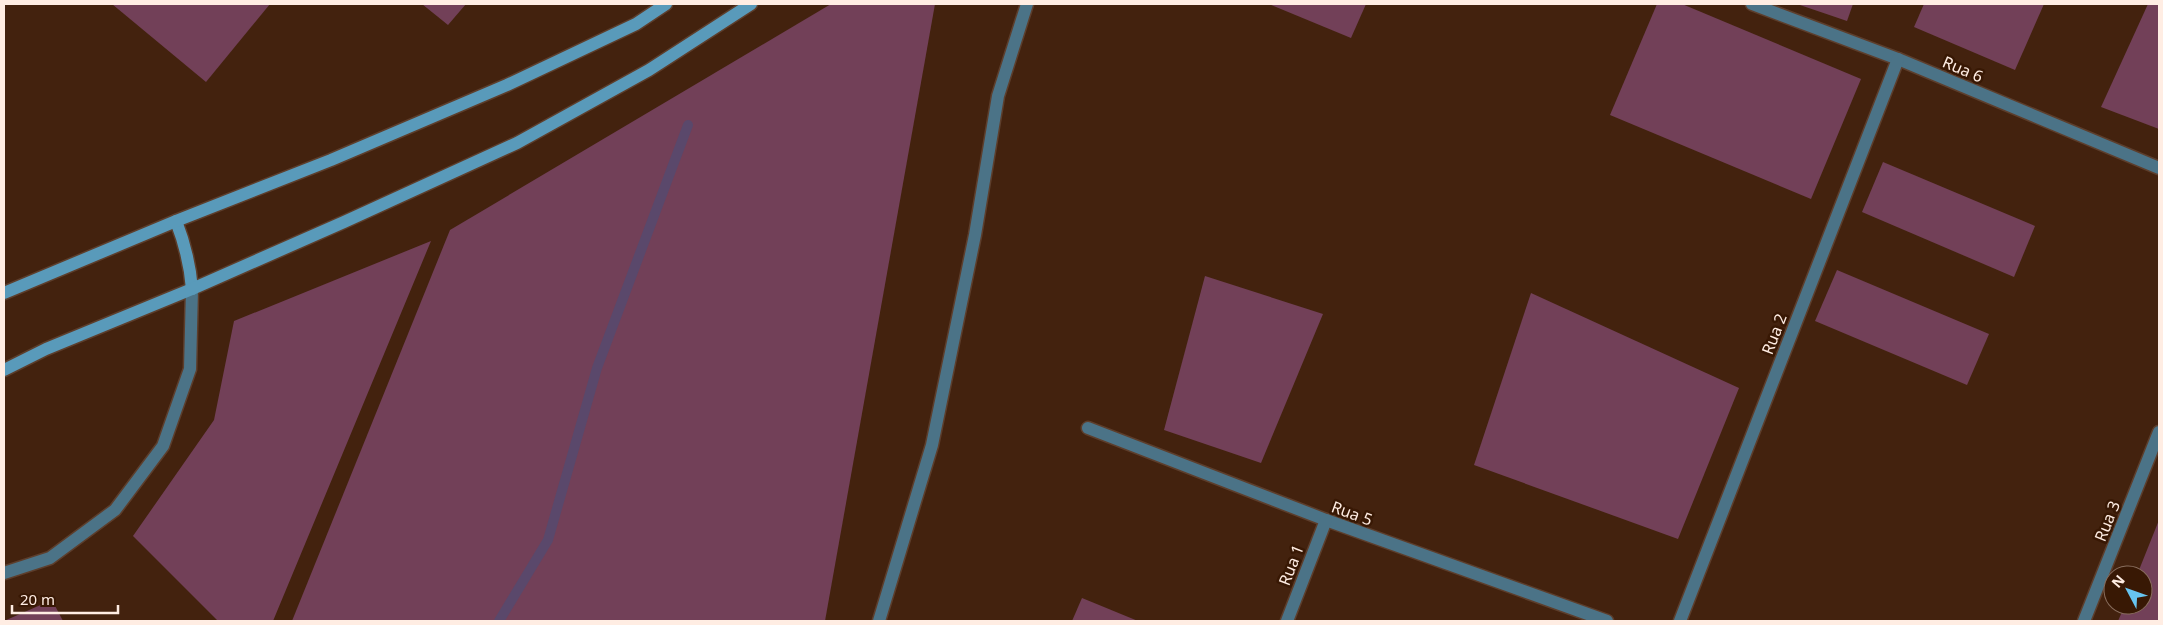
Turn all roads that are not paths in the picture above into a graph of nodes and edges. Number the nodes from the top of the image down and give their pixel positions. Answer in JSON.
{"nodes":[{"id":1,"x":666,"y":4,"type":"edge"},
{"id":2,"x":751,"y":4,"type":"edge"},
{"id":3,"x":1027,"y":4,"type":"edge"},
{"id":4,"x":1752,"y":4,"type":"edge"},
{"id":5,"x":1898,"y":59,"type":"junction"},
{"id":6,"x":2159,"y":168,"type":"edge"},
{"id":7,"x":176,"y":222,"type":"junction"},
{"id":8,"x":192,"y":288,"type":"junction"},
{"id":9,"x":4,"y":292,"type":"edge"},
{"id":10,"x":4,"y":370,"type":"edge"},
{"id":11,"x":1088,"y":428,"type":"dead end"},
{"id":12,"x":2159,"y":432,"type":"edge"},
{"id":13,"x":1326,"y":520,"type":"junction"},
{"id":14,"x":4,"y":573,"type":"edge"},
{"id":15,"x":879,"y":621,"type":"edge"},
{"id":16,"x":1287,"y":621,"type":"edge"},
{"id":17,"x":1608,"y":621,"type":"edge"},
{"id":18,"x":1680,"y":621,"type":"edge"},
{"id":19,"x":2084,"y":621,"type":"edge"}],
"edges":[{"from":1,"to":7,"type":"street"},
{"from":2,"to":8,"type":"street"},
{"from":3,"to":15,"type":"street"},
{"from":4,"to":5,"type":"street","name":"Rua 6"},
{"from":5,"to":6,"type":"street","name":"Rua 6"},
{"from":5,"to":18,"type":"street","name":"Rua 2"},
{"from":7,"to":8,"type":"street"},
{"from":7,"to":9,"type":"street"},
{"from":8,"to":10,"type":"street"},
{"from":8,"to":14,"type":"street"},
{"from":11,"to":13,"type":"street","name":"Rua 5"},
{"from":12,"to":19,"type":"street","name":"Rua 3"},
{"from":13,"to":16,"type":"street","name":"Rua 1"},
{"from":13,"to":17,"type":"street","name":"Rua 5"}]}
